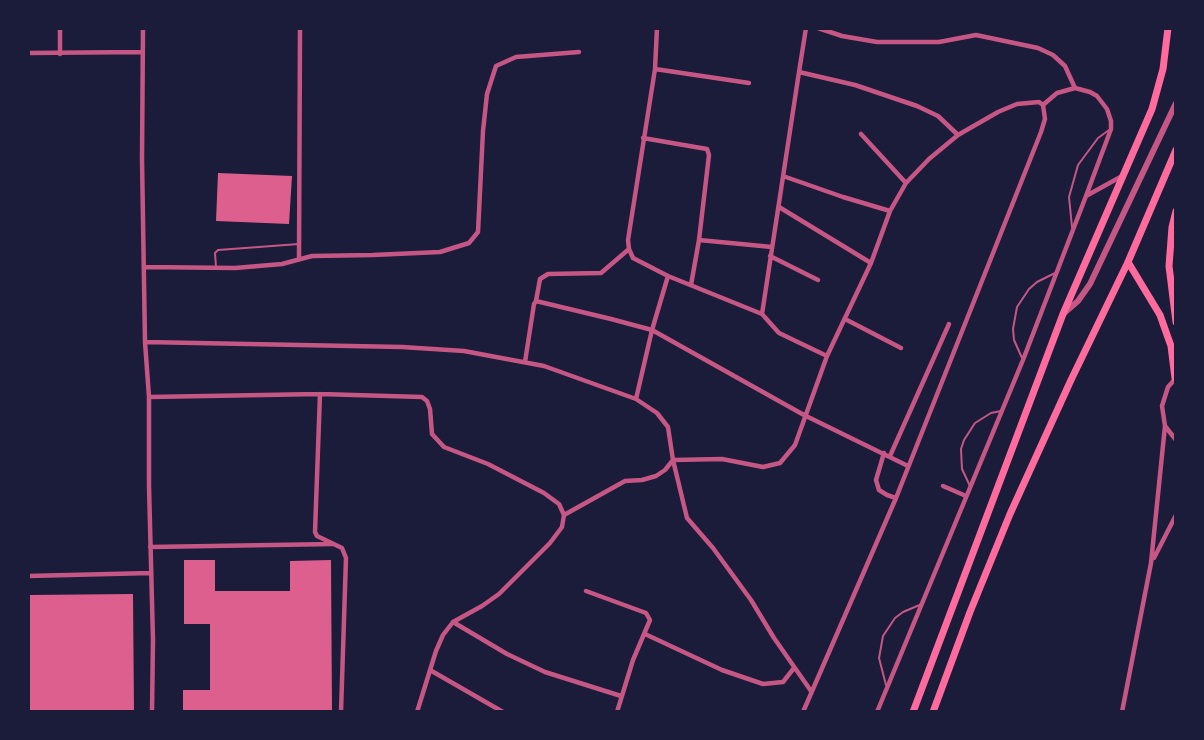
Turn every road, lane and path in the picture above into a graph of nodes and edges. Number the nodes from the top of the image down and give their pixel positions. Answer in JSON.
{"nodes":[{"id":1,"x":60,"y":28,"type":"edge"},
{"id":2,"x":143,"y":28,"type":"edge"},
{"id":3,"x":300,"y":28,"type":"edge"},
{"id":4,"x":657,"y":28,"type":"edge"},
{"id":5,"x":806,"y":28,"type":"edge"},
{"id":6,"x":818,"y":28,"type":"edge"},
{"id":7,"x":1168,"y":28,"type":"edge"},
{"id":8,"x":143,"y":52,"type":"junction"},
{"id":9,"x":579,"y":52,"type":"dead end"},
{"id":10,"x":28,"y":53,"type":"edge"},
{"id":11,"x":60,"y":54,"type":"junction"},
{"id":12,"x":655,"y":69,"type":"junction"},
{"id":13,"x":799,"y":72,"type":"junction"},
{"id":14,"x":750,"y":83,"type":"dead end"},
{"id":15,"x":1075,"y":88,"type":"junction"},
{"id":16,"x":1176,"y":103,"type":"edge"},
{"id":17,"x":1044,"y":105,"type":"junction"},
{"id":18,"x":1111,"y":129,"type":"junction"},
{"id":19,"x":861,"y":134,"type":"dead end"},
{"id":20,"x":958,"y":135,"type":"junction"},
{"id":21,"x":643,"y":138,"type":"junction"},
{"id":22,"x":1176,"y":150,"type":"edge"},
{"id":23,"x":1124,"y":175,"type":"junction"},
{"id":24,"x":783,"y":176,"type":"junction"},
{"id":25,"x":906,"y":183,"type":"junction"},
{"id":26,"x":1086,"y":196,"type":"junction"},
{"id":27,"x":778,"y":207,"type":"junction"},
{"id":28,"x":890,"y":210,"type":"junction"},
{"id":29,"x":1176,"y":211,"type":"edge"},
{"id":30,"x":1073,"y":230,"type":"junction"},
{"id":31,"x":699,"y":240,"type":"junction"},
{"id":32,"x":299,"y":244,"type":"junction"},
{"id":33,"x":772,"y":247,"type":"junction"},
{"id":34,"x":629,"y":249,"type":"junction"},
{"id":35,"x":770,"y":256,"type":"junction"},
{"id":36,"x":299,"y":259,"type":"junction"},
{"id":37,"x":1128,"y":262,"type":"junction"},
{"id":38,"x":871,"y":263,"type":"junction"},
{"id":39,"x":144,"y":267,"type":"junction"},
{"id":40,"x":216,"y":267,"type":"junction"},
{"id":41,"x":1057,"y":272,"type":"junction"},
{"id":42,"x":668,"y":276,"type":"junction"},
{"id":43,"x":818,"y":280,"type":"dead end"},
{"id":44,"x":691,"y":285,"type":"junction"},
{"id":45,"x":536,"y":301,"type":"junction"},
{"id":46,"x":762,"y":314,"type":"junction"},
{"id":47,"x":1063,"y":314,"type":"junction"},
{"id":48,"x":845,"y":319,"type":"junction"},
{"id":49,"x":1176,"y":322,"type":"edge"},
{"id":50,"x":949,"y":324,"type":"dead end"},
{"id":51,"x":652,"y":330,"type":"junction"},
{"id":52,"x":145,"y":342,"type":"junction"},
{"id":53,"x":901,"y":348,"type":"dead end"},
{"id":54,"x":827,"y":356,"type":"junction"},
{"id":55,"x":1023,"y":360,"type":"junction"},
{"id":56,"x":525,"y":362,"type":"junction"},
{"id":57,"x":1175,"y":378,"type":"edge"},
{"id":58,"x":320,"y":394,"type":"junction"},
{"id":59,"x":149,"y":397,"type":"junction"},
{"id":60,"x":636,"y":399,"type":"junction"},
{"id":61,"x":1001,"y":411,"type":"junction"},
{"id":62,"x":804,"y":415,"type":"junction"},
{"id":63,"x":1165,"y":426,"type":"junction"},
{"id":64,"x":1176,"y":440,"type":"edge"},
{"id":65,"x":884,"y":453,"type":"junction"},
{"id":66,"x":890,"y":456,"type":"junction"},
{"id":67,"x":673,"y":460,"type":"junction"},
{"id":68,"x":908,"y":466,"type":"junction"},
{"id":69,"x":943,"y":486,"type":"dead end"},
{"id":70,"x":970,"y":486,"type":"junction"},
{"id":71,"x":966,"y":496,"type":"junction"},
{"id":72,"x":896,"y":498,"type":"junction"},
{"id":73,"x":564,"y":514,"type":"junction"},
{"id":74,"x":1176,"y":514,"type":"edge"},
{"id":75,"x":336,"y":544,"type":"junction"},
{"id":76,"x":150,"y":547,"type":"junction"},
{"id":77,"x":1151,"y":563,"type":"junction"},
{"id":78,"x":151,"y":573,"type":"junction"},
{"id":79,"x":28,"y":576,"type":"edge"},
{"id":80,"x":586,"y":591,"type":"dead end"},
{"id":81,"x":923,"y":604,"type":"junction"},
{"id":82,"x":453,"y":622,"type":"junction"},
{"id":83,"x":645,"y":634,"type":"junction"},
{"id":84,"x":794,"y":668,"type":"junction"},
{"id":85,"x":430,"y":670,"type":"junction"},
{"id":86,"x":887,"y":687,"type":"junction"},
{"id":87,"x":811,"y":691,"type":"junction"},
{"id":88,"x":621,"y":696,"type":"junction"},
{"id":89,"x":152,"y":711,"type":"edge"},
{"id":90,"x":341,"y":711,"type":"edge"},
{"id":91,"x":417,"y":711,"type":"edge"},
{"id":92,"x":503,"y":711,"type":"edge"},
{"id":93,"x":617,"y":711,"type":"edge"},
{"id":94,"x":803,"y":711,"type":"edge"},
{"id":95,"x":877,"y":711,"type":"edge"},
{"id":96,"x":914,"y":711,"type":"edge"},
{"id":97,"x":933,"y":711,"type":"edge"},
{"id":98,"x":1122,"y":711,"type":"edge"}],
"edges":[{"from":1,"to":11,"type":"street"},
{"from":2,"to":8,"type":"street"},
{"from":3,"to":32,"type":"street"},
{"from":4,"to":12,"type":"street"},
{"from":5,"to":13,"type":"street"},
{"from":6,"to":15,"type":"street"},
{"from":7,"to":23,"type":"main road"},
{"from":8,"to":11,"type":"street"},
{"from":8,"to":39,"type":"street"},
{"from":9,"to":36,"type":"street"},
{"from":10,"to":11,"type":"street"},
{"from":12,"to":14,"type":"street"},
{"from":12,"to":21,"type":"street"},
{"from":13,"to":20,"type":"street"},
{"from":13,"to":24,"type":"street"},
{"from":15,"to":17,"type":"street"},
{"from":15,"to":18,"type":"street"},
{"from":16,"to":47,"type":"street"},
{"from":17,"to":20,"type":"street"},
{"from":17,"to":68,"type":"street"},
{"from":18,"to":26,"type":"street"},
{"from":18,"to":30,"type":"lane"},
{"from":19,"to":25,"type":"street"},
{"from":20,"to":25,"type":"street"},
{"from":21,"to":31,"type":"street"},
{"from":21,"to":34,"type":"street"},
{"from":22,"to":37,"type":"main road"},
{"from":23,"to":26,"type":"street"},
{"from":23,"to":47,"type":"main road"},
{"from":24,"to":27,"type":"street"},
{"from":24,"to":28,"type":"street"},
{"from":25,"to":28,"type":"street"},
{"from":26,"to":30,"type":"street"},
{"from":27,"to":33,"type":"street"},
{"from":27,"to":38,"type":"street"},
{"from":28,"to":38,"type":"street"},
{"from":29,"to":49,"type":"main road"},
{"from":30,"to":41,"type":"street"},
{"from":31,"to":33,"type":"street"},
{"from":31,"to":44,"type":"street"},
{"from":32,"to":36,"type":"street"},
{"from":32,"to":40,"type":"lane"},
{"from":33,"to":35,"type":"street"},
{"from":34,"to":42,"type":"street"},
{"from":34,"to":45,"type":"street"},
{"from":35,"to":43,"type":"street"},
{"from":35,"to":46,"type":"street"},
{"from":36,"to":40,"type":"street"},
{"from":37,"to":57,"type":"main road"},
{"from":37,"to":97,"type":"main road"},
{"from":38,"to":48,"type":"street"},
{"from":39,"to":40,"type":"street"},
{"from":39,"to":52,"type":"street"},
{"from":41,"to":55,"type":"street"},
{"from":41,"to":55,"type":"lane"},
{"from":42,"to":44,"type":"street"},
{"from":42,"to":51,"type":"street"},
{"from":44,"to":46,"type":"street"},
{"from":45,"to":51,"type":"street"},
{"from":45,"to":56,"type":"street"},
{"from":46,"to":54,"type":"street"},
{"from":47,"to":96,"type":"main road"},
{"from":48,"to":53,"type":"street"},
{"from":48,"to":54,"type":"street"},
{"from":50,"to":66,"type":"street"},
{"from":51,"to":60,"type":"street"},
{"from":51,"to":62,"type":"street"},
{"from":52,"to":56,"type":"street"},
{"from":52,"to":59,"type":"street"},
{"from":54,"to":62,"type":"street"},
{"from":55,"to":61,"type":"street"},
{"from":56,"to":60,"type":"street"},
{"from":57,"to":63,"type":"street"},
{"from":58,"to":59,"type":"street"},
{"from":58,"to":73,"type":"street"},
{"from":58,"to":75,"type":"street"},
{"from":59,"to":76,"type":"street"},
{"from":60,"to":67,"type":"street"},
{"from":61,"to":70,"type":"street"},
{"from":61,"to":70,"type":"lane"},
{"from":62,"to":65,"type":"street"},
{"from":62,"to":67,"type":"street"},
{"from":63,"to":64,"type":"street"},
{"from":63,"to":77,"type":"street"},
{"from":65,"to":66,"type":"street"},
{"from":65,"to":72,"type":"street"},
{"from":66,"to":68,"type":"street"},
{"from":67,"to":73,"type":"street"},
{"from":67,"to":84,"type":"street"},
{"from":68,"to":72,"type":"street"},
{"from":69,"to":71,"type":"street"},
{"from":70,"to":71,"type":"street"},
{"from":71,"to":81,"type":"street"},
{"from":72,"to":87,"type":"street"},
{"from":73,"to":82,"type":"street"},
{"from":74,"to":77,"type":"street"},
{"from":75,"to":76,"type":"street"},
{"from":75,"to":90,"type":"street"},
{"from":76,"to":78,"type":"street"},
{"from":77,"to":98,"type":"street"},
{"from":78,"to":79,"type":"street"},
{"from":78,"to":89,"type":"street"},
{"from":80,"to":83,"type":"street"},
{"from":81,"to":86,"type":"street"},
{"from":81,"to":86,"type":"lane"},
{"from":82,"to":85,"type":"street"},
{"from":82,"to":88,"type":"street"},
{"from":83,"to":84,"type":"street"},
{"from":83,"to":88,"type":"street"},
{"from":84,"to":87,"type":"street"},
{"from":85,"to":91,"type":"street"},
{"from":85,"to":92,"type":"street"},
{"from":86,"to":95,"type":"street"},
{"from":87,"to":94,"type":"street"},
{"from":88,"to":93,"type":"street"}]}
